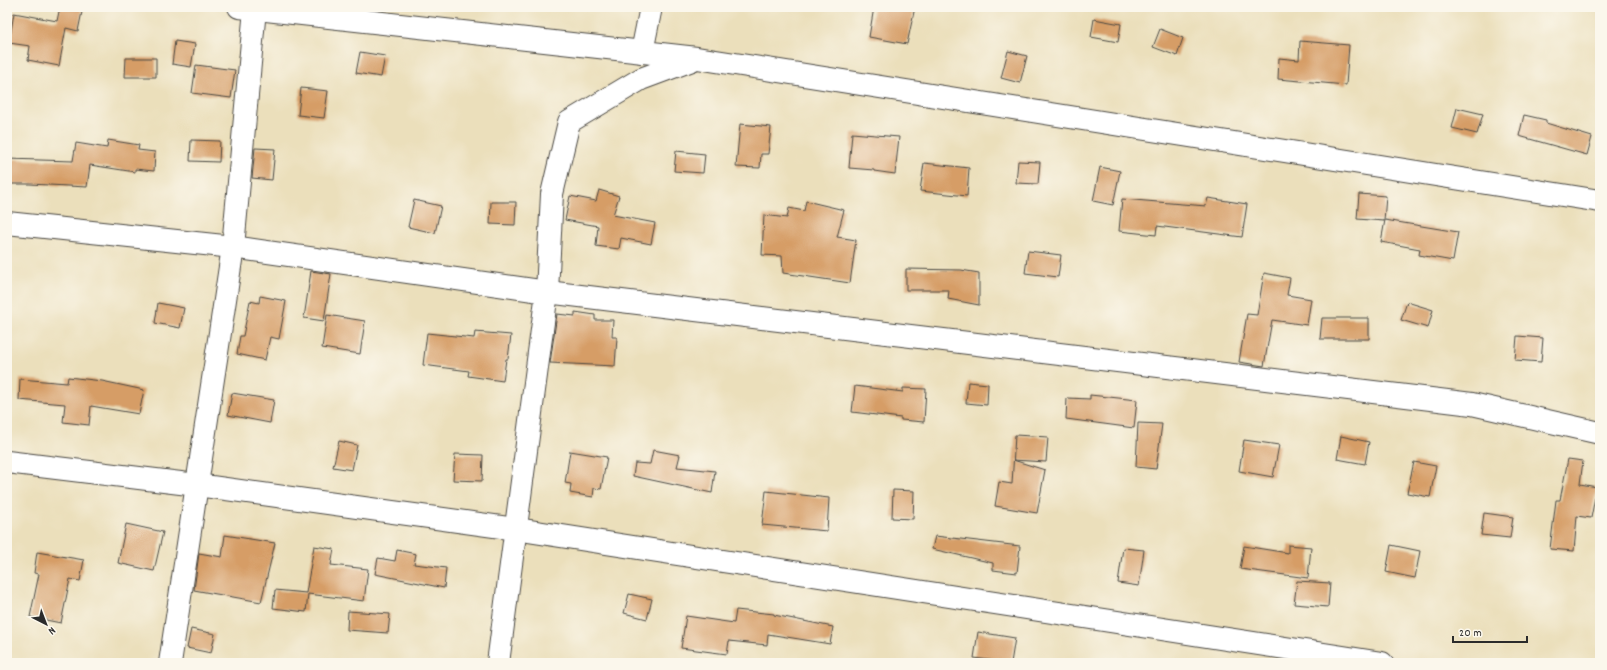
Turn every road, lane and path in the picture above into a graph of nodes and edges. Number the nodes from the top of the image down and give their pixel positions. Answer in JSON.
{"nodes":[{"id":1,"x":651,"y":7,"type":"edge"},
{"id":2,"x":247,"y":8,"type":"edge"},
{"id":3,"x":642,"y":52,"type":"junction"},
{"id":4,"x":697,"y":58,"type":"junction"},
{"id":5,"x":1600,"y":201,"type":"edge"},
{"id":6,"x":7,"y":223,"type":"edge"},
{"id":7,"x":233,"y":247,"type":"junction"},
{"id":8,"x":547,"y":292,"type":"junction"},
{"id":9,"x":1600,"y":433,"type":"edge"},
{"id":10,"x":7,"y":462,"type":"edge"},
{"id":11,"x":197,"y":485,"type":"junction"},
{"id":12,"x":516,"y":529,"type":"junction"},
{"id":13,"x":170,"y":663,"type":"edge"},
{"id":14,"x":498,"y":663,"type":"edge"},
{"id":15,"x":1382,"y":663,"type":"edge"}],
"edges":[{"from":1,"to":3,"type":"street"},
{"from":2,"to":3,"type":"street"},
{"from":2,"to":7,"type":"street"},
{"from":3,"to":4,"type":"street"},
{"from":4,"to":5,"type":"street"},
{"from":4,"to":8,"type":"street"},
{"from":6,"to":7,"type":"street"},
{"from":7,"to":8,"type":"street"},
{"from":7,"to":11,"type":"street"},
{"from":8,"to":9,"type":"street"},
{"from":8,"to":12,"type":"street"},
{"from":10,"to":11,"type":"street"},
{"from":11,"to":12,"type":"street"},
{"from":11,"to":13,"type":"street"},
{"from":12,"to":14,"type":"street"},
{"from":12,"to":15,"type":"street"}]}
